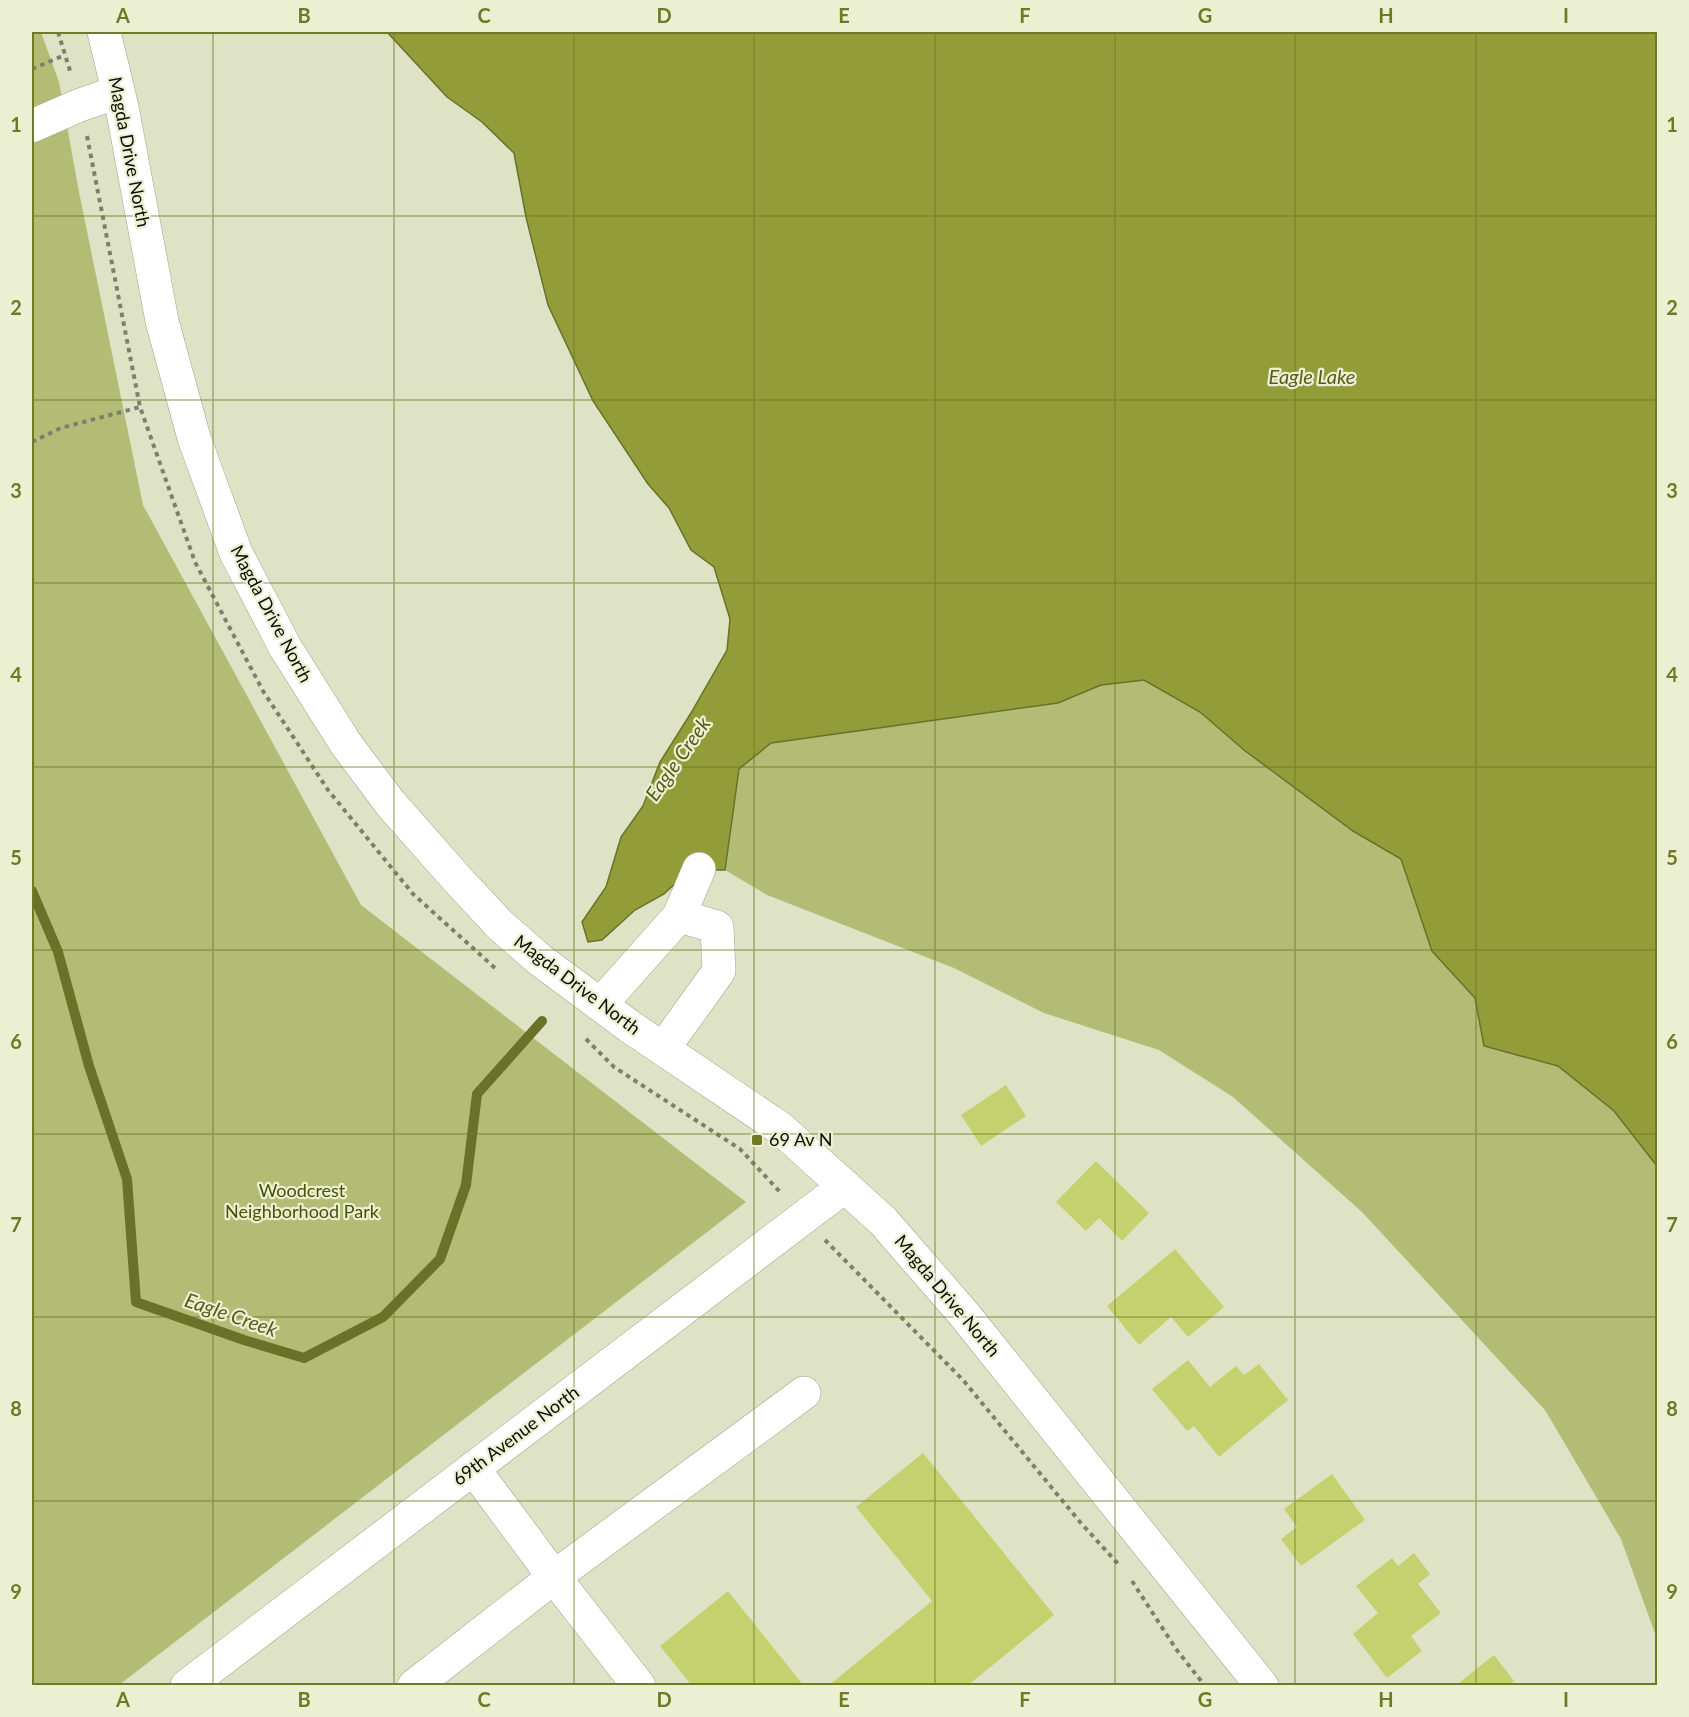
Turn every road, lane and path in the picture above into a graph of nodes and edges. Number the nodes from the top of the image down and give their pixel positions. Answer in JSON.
{"nodes":[{"id":1,"x":58,"y":32,"type":"edge"},
{"id":2,"x":104,"y":32,"type":"edge"},
{"id":3,"x":65,"y":56,"type":"junction"},
{"id":4,"x":32,"y":69,"type":"edge"},
{"id":5,"x":118,"y":92,"type":"junction"},
{"id":6,"x":80,"y":105,"type":"junction"},
{"id":7,"x":32,"y":126,"type":"edge"},
{"id":8,"x":140,"y":406,"type":"junction"},
{"id":9,"x":32,"y":442,"type":"edge"},
{"id":10,"x":699,"y":870,"type":"dead end"},
{"id":11,"x":679,"y":916,"type":"junction"},
{"id":12,"x":497,"y":970,"type":"dead end"},
{"id":13,"x":600,"y":1005,"type":"junction"},
{"id":14,"x":584,"y":1037,"type":"dead end"},
{"id":15,"x":663,"y":1049,"type":"junction"},
{"id":16,"x":845,"y":1186,"type":"junction"},
{"id":17,"x":804,"y":1218,"type":"junction"},
{"id":18,"x":804,"y":1393,"type":"dead end"},
{"id":19,"x":473,"y":1468,"type":"junction"},
{"id":20,"x":554,"y":1577,"type":"junction"},
{"id":21,"x":187,"y":1686,"type":"edge"},
{"id":22,"x":414,"y":1686,"type":"edge"},
{"id":23,"x":639,"y":1686,"type":"edge"},
{"id":24,"x":1205,"y":1686,"type":"edge"},
{"id":25,"x":1262,"y":1686,"type":"edge"}],
"edges":[{"from":1,"to":3,"type":"path"},
{"from":2,"to":5,"type":"street","name":"Magda Drive North"},
{"from":3,"to":4,"type":"path"},
{"from":3,"to":6,"type":"path"},
{"from":5,"to":6,"type":"street"},
{"from":5,"to":13,"type":"street","name":"Magda Drive North"},
{"from":6,"to":7,"type":"street"},
{"from":6,"to":8,"type":"path"},
{"from":8,"to":9,"type":"path"},
{"from":8,"to":12,"type":"path"},
{"from":10,"to":11,"type":"street"},
{"from":11,"to":13,"type":"street"},
{"from":11,"to":15,"type":"street"},
{"from":13,"to":15,"type":"street","name":"Magda Drive North"},
{"from":14,"to":17,"type":"path"},
{"from":15,"to":16,"type":"street","name":"Magda Drive North"},
{"from":16,"to":17,"type":"street","name":"69th Avenue North"},
{"from":16,"to":25,"type":"street","name":"Magda Drive North"},
{"from":17,"to":19,"type":"street","name":"69th Avenue North"},
{"from":17,"to":24,"type":"path"},
{"from":18,"to":20,"type":"street"},
{"from":19,"to":20,"type":"street"},
{"from":19,"to":21,"type":"street","name":"69th Avenue North"},
{"from":20,"to":22,"type":"street"},
{"from":20,"to":23,"type":"street"}]}
